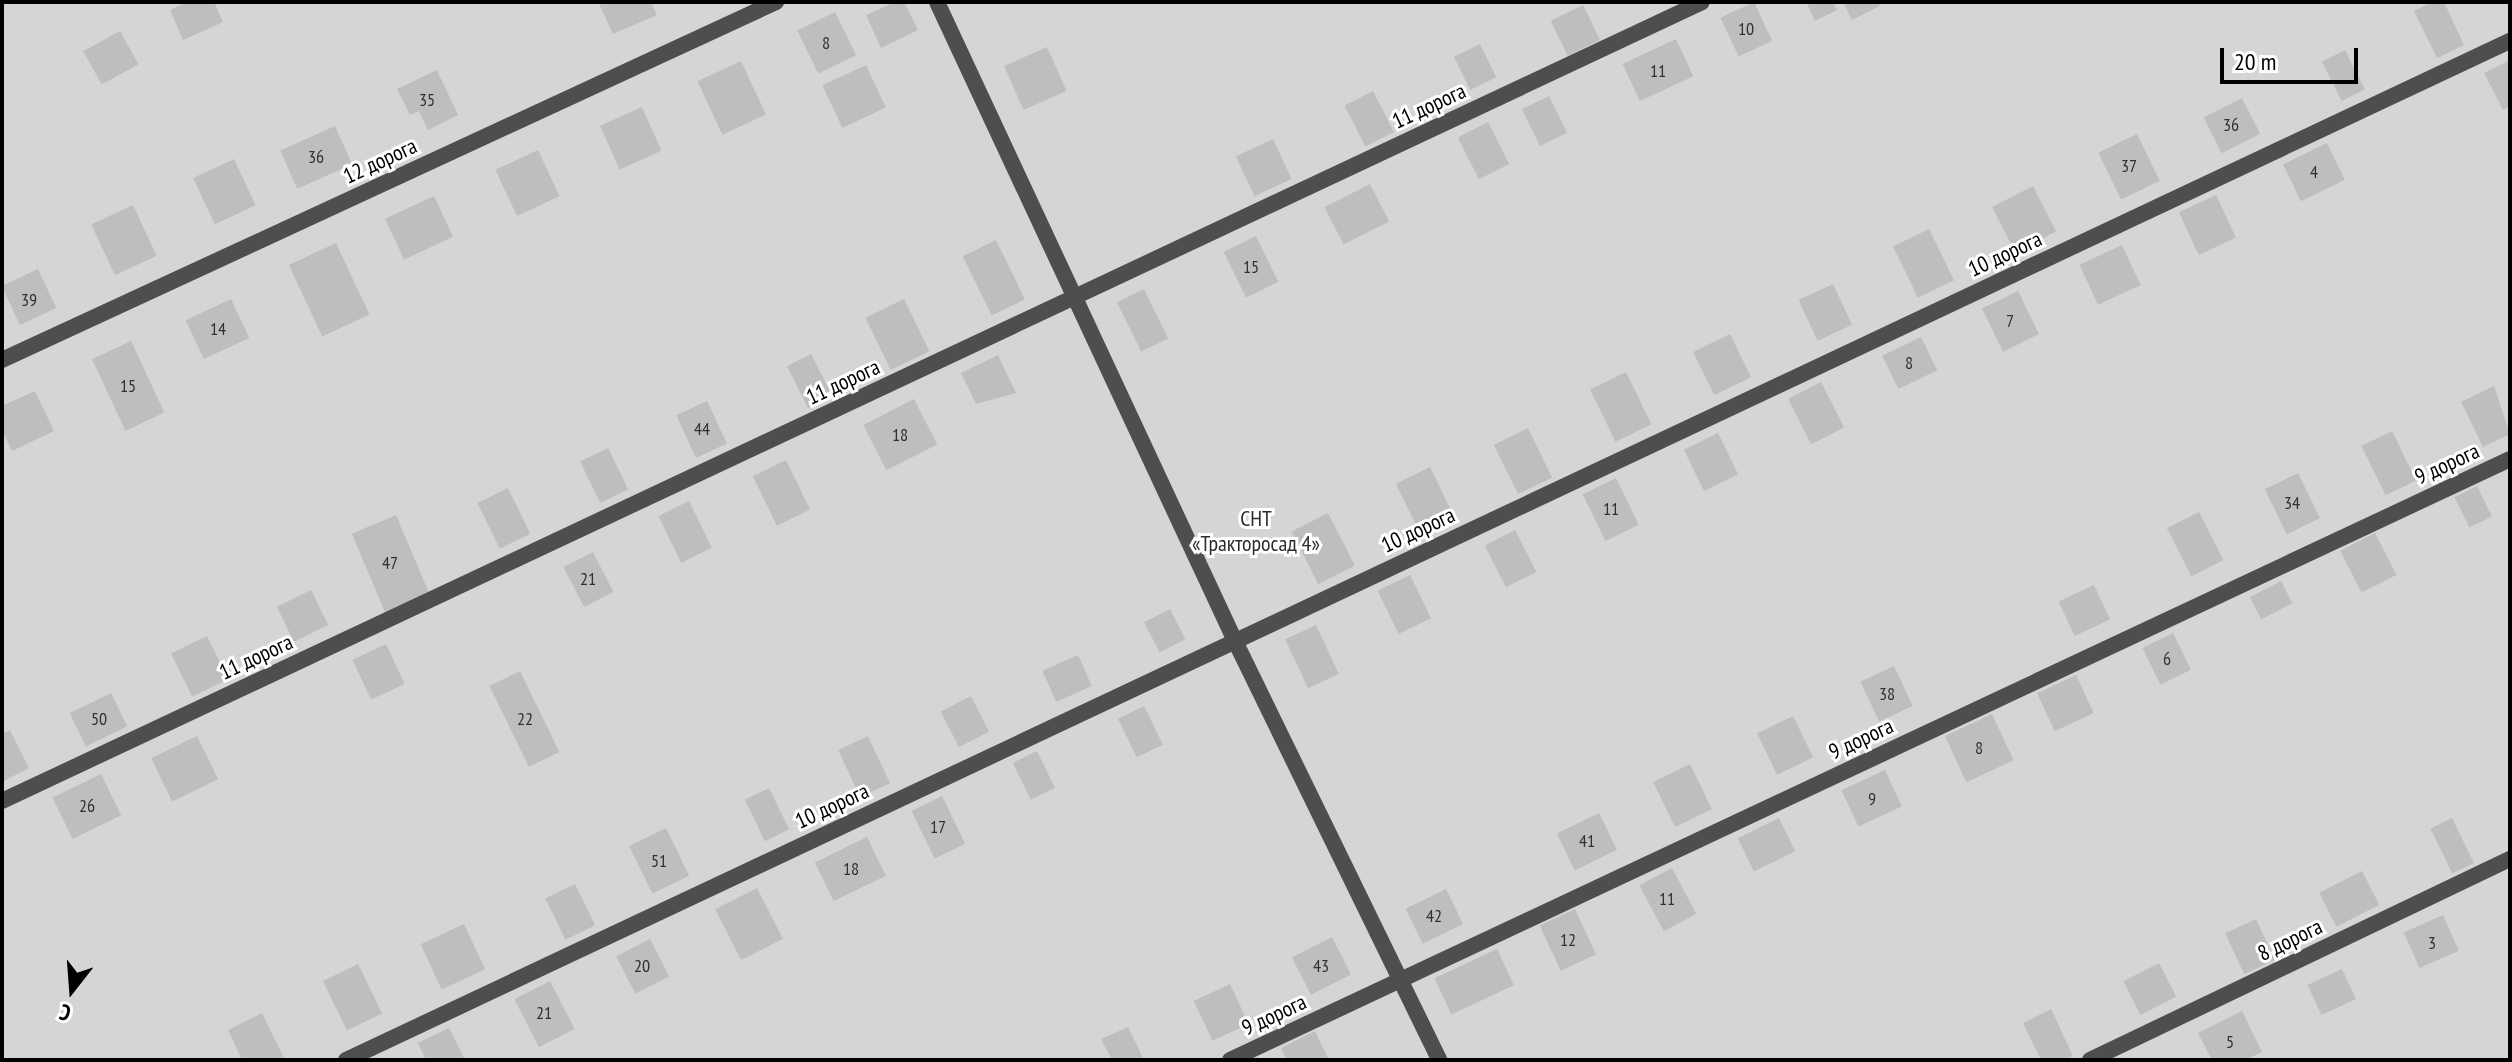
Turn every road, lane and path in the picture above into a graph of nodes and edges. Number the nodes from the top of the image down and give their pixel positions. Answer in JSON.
{"nodes":[{"id":1,"x":776,"y":2,"type":"edge"},
{"id":2,"x":937,"y":2,"type":"edge"},
{"id":3,"x":1702,"y":2,"type":"edge"},
{"id":4,"x":2510,"y":41,"type":"edge"},
{"id":5,"x":1075,"y":297,"type":"junction"},
{"id":6,"x":2,"y":360,"type":"edge"},
{"id":7,"x":2510,"y":459,"type":"edge"},
{"id":8,"x":1235,"y":641,"type":"junction"},
{"id":9,"x":2,"y":801,"type":"edge"},
{"id":10,"x":2510,"y":859,"type":"edge"},
{"id":11,"x":1401,"y":980,"type":"junction"},
{"id":12,"x":346,"y":1060,"type":"edge"},
{"id":13,"x":1230,"y":1060,"type":"edge"},
{"id":14,"x":1439,"y":1060,"type":"edge"},
{"id":15,"x":2090,"y":1060,"type":"edge"}],
"edges":[{"from":1,"to":6,"type":"street","name":"12 дорога"},
{"from":2,"to":5,"type":"street"},
{"from":3,"to":5,"type":"street","name":"11 дорога"},
{"from":4,"to":8,"type":"street","name":"10 дорога"},
{"from":5,"to":8,"type":"street"},
{"from":5,"to":9,"type":"street","name":"11 дорога"},
{"from":7,"to":11,"type":"street","name":"9 дорога"},
{"from":8,"to":11,"type":"street"},
{"from":8,"to":12,"type":"street","name":"10 дорога"},
{"from":10,"to":15,"type":"street","name":"8 дорога"},
{"from":11,"to":13,"type":"street","name":"9 дорога"},
{"from":11,"to":14,"type":"street"}]}
